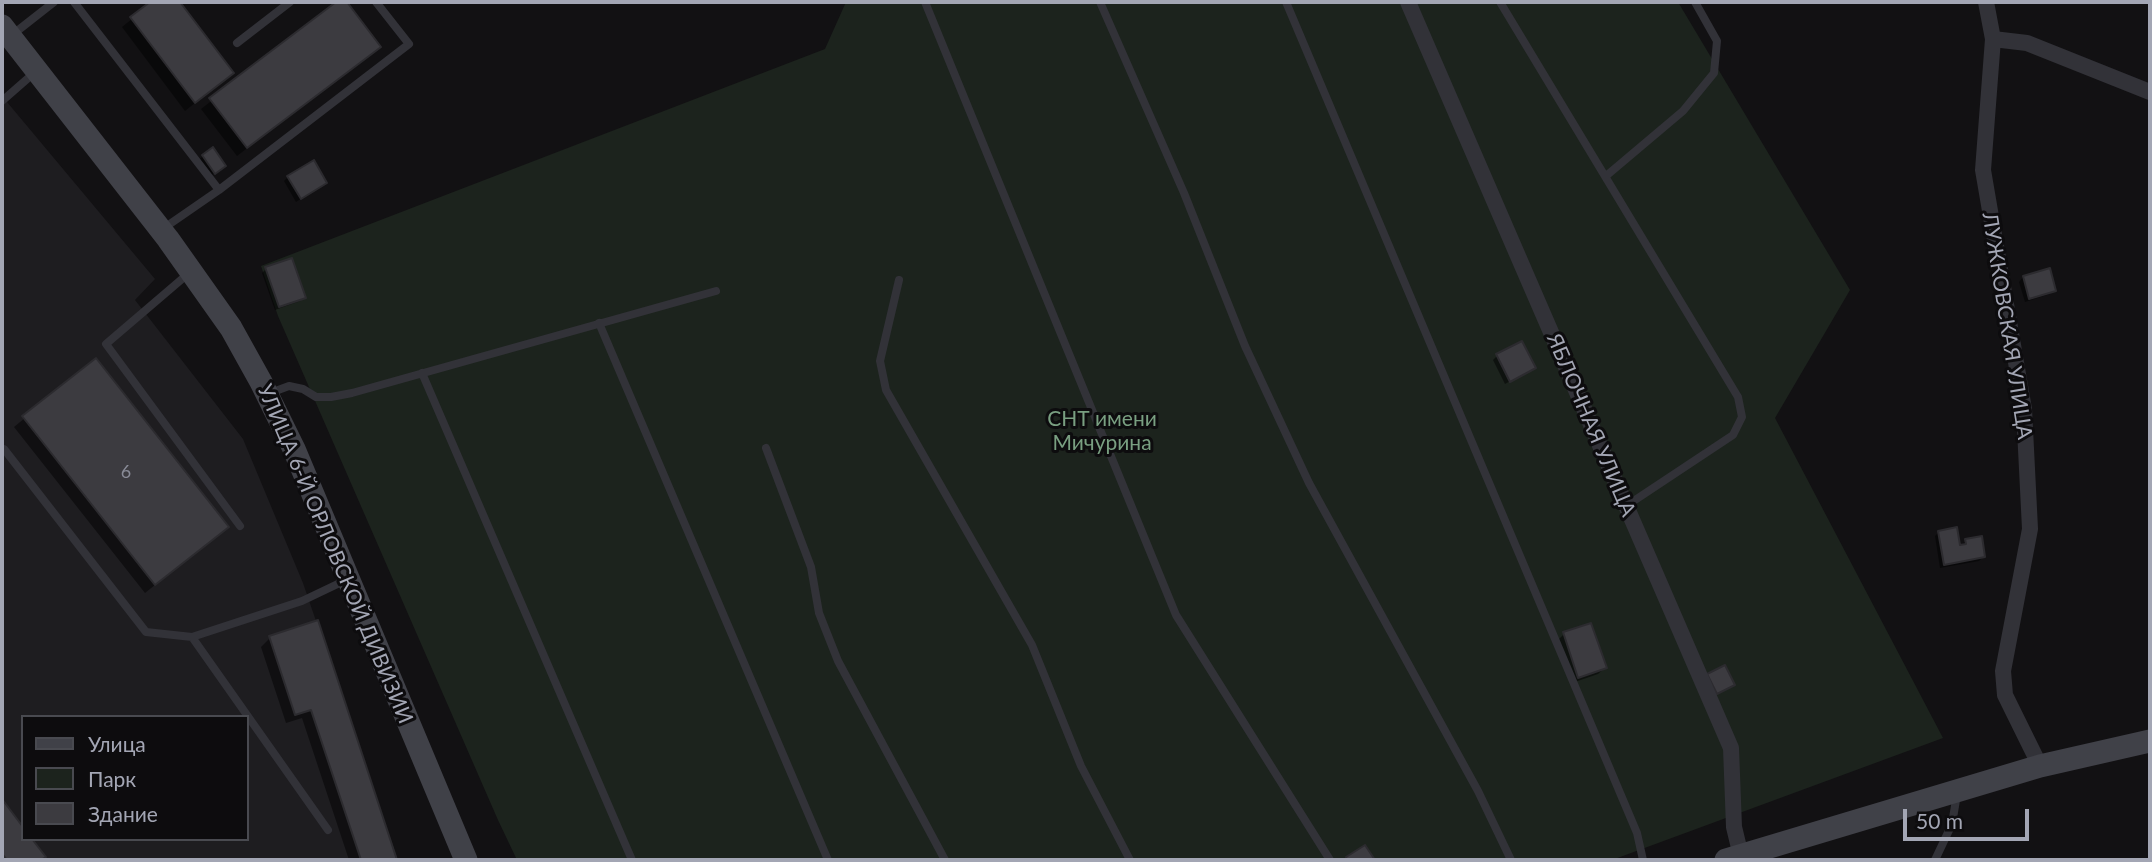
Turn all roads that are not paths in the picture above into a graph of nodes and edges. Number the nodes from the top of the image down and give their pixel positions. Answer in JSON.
{"nodes":[{"id":1,"x":54,"y":2,"type":"edge"},
{"id":2,"x":74,"y":2,"type":"edge"},
{"id":3,"x":290,"y":2,"type":"edge"},
{"id":4,"x":376,"y":2,"type":"edge"},
{"id":5,"x":925,"y":2,"type":"edge"},
{"id":6,"x":1100,"y":2,"type":"edge"},
{"id":7,"x":1286,"y":2,"type":"edge"},
{"id":8,"x":1408,"y":2,"type":"edge"},
{"id":9,"x":1500,"y":2,"type":"edge"},
{"id":10,"x":1695,"y":2,"type":"edge"},
{"id":11,"x":1986,"y":2,"type":"edge"},
{"id":12,"x":6,"y":31,"type":"edge"},
{"id":13,"x":1993,"y":39,"type":"junction"},
{"id":14,"x":237,"y":43,"type":"dead end"},
{"id":15,"x":36,"y":71,"type":"junction"},
{"id":16,"x":2150,"y":92,"type":"edge"},
{"id":17,"x":2,"y":101,"type":"edge"},
{"id":18,"x":1606,"y":176,"type":"junction"},
{"id":19,"x":219,"y":190,"type":"junction"},
{"id":20,"x":161,"y":230,"type":"junction"},
{"id":21,"x":191,"y":272,"type":"junction"},
{"id":22,"x":899,"y":280,"type":"dead end"},
{"id":23,"x":716,"y":291,"type":"dead end"},
{"id":24,"x":599,"y":323,"type":"junction"},
{"id":25,"x":422,"y":373,"type":"junction"},
{"id":26,"x":267,"y":394,"type":"junction"},
{"id":27,"x":766,"y":448,"type":"dead end"},
{"id":28,"x":2,"y":450,"type":"edge"},
{"id":29,"x":1626,"y":506,"type":"junction"},
{"id":30,"x":240,"y":526,"type":"dead end"},
{"id":31,"x":348,"y":579,"type":"junction"},
{"id":32,"x":192,"y":637,"type":"junction"},
{"id":33,"x":247,"y":715,"type":"edge"},
{"id":34,"x":248,"y":716,"type":"edge"},
{"id":35,"x":2150,"y":741,"type":"edge"},
{"id":36,"x":2040,"y":766,"type":"junction"},
{"id":37,"x":1957,"y":791,"type":"junction"},
{"id":38,"x":328,"y":830,"type":"dead end"},
{"id":39,"x":1733,"y":858,"type":"edge"},
{"id":40,"x":466,"y":860,"type":"edge"},
{"id":41,"x":632,"y":860,"type":"edge"},
{"id":42,"x":828,"y":860,"type":"edge"},
{"id":43,"x":944,"y":860,"type":"edge"},
{"id":44,"x":1130,"y":860,"type":"edge"},
{"id":45,"x":1330,"y":860,"type":"edge"},
{"id":46,"x":1511,"y":860,"type":"edge"},
{"id":47,"x":1643,"y":860,"type":"edge"},
{"id":48,"x":1936,"y":860,"type":"edge"}],
"edges":[{"from":1,"to":12,"type":"lane"},
{"from":2,"to":19,"type":"lane"},
{"from":3,"to":14,"type":"lane"},
{"from":4,"to":19,"type":"lane"},
{"from":5,"to":45,"type":"lane"},
{"from":6,"to":46,"type":"lane"},
{"from":7,"to":47,"type":"lane"},
{"from":8,"to":29,"type":"street","name":"ЯБЛОЧНАЯ УЛИЦА"},
{"from":9,"to":18,"type":"lane"},
{"from":10,"to":18,"type":"lane"},
{"from":11,"to":13,"type":"street","name":"ЛУЖКОВСКАЯ УЛИЦА"},
{"from":12,"to":15,"type":"street","name":"УЛИЦА 6-Й ОРЛОВСКОЙ ДИВИЗИИ"},
{"from":13,"to":16,"type":"street"},
{"from":13,"to":36,"type":"street","name":"ЛУЖКОВСКАЯ УЛИЦА"},
{"from":15,"to":17,"type":"lane"},
{"from":15,"to":20,"type":"street","name":"УЛИЦА 6-Й ОРЛОВСКОЙ ДИВИЗИИ"},
{"from":18,"to":29,"type":"lane"},
{"from":19,"to":20,"type":"lane"},
{"from":20,"to":21,"type":"street","name":"УЛИЦА 6-Й ОРЛОВСКОЙ ДИВИЗИИ"},
{"from":21,"to":26,"type":"street","name":"УЛИЦА 6-Й ОРЛОВСКОЙ ДИВИЗИИ"},
{"from":21,"to":30,"type":"lane"},
{"from":22,"to":44,"type":"lane"},
{"from":23,"to":24,"type":"lane"},
{"from":24,"to":25,"type":"lane"},
{"from":24,"to":42,"type":"lane"},
{"from":25,"to":26,"type":"lane"},
{"from":25,"to":41,"type":"lane"},
{"from":26,"to":31,"type":"street","name":"УЛИЦА 6-Й ОРЛОВСКОЙ ДИВИЗИИ"},
{"from":27,"to":43,"type":"lane"},
{"from":28,"to":32,"type":"lane"},
{"from":29,"to":39,"type":"street","name":"ЯБЛОЧНАЯ УЛИЦА"},
{"from":31,"to":32,"type":"lane"},
{"from":31,"to":40,"type":"street","name":"УЛИЦА 6-Й ОРЛОВСКОЙ ДИВИЗИИ"},
{"from":32,"to":33,"type":"lane"},
{"from":34,"to":38,"type":"lane"},
{"from":35,"to":36,"type":"street"},
{"from":36,"to":37,"type":"street"},
{"from":37,"to":39,"type":"street"},
{"from":37,"to":48,"type":"lane"}]}
